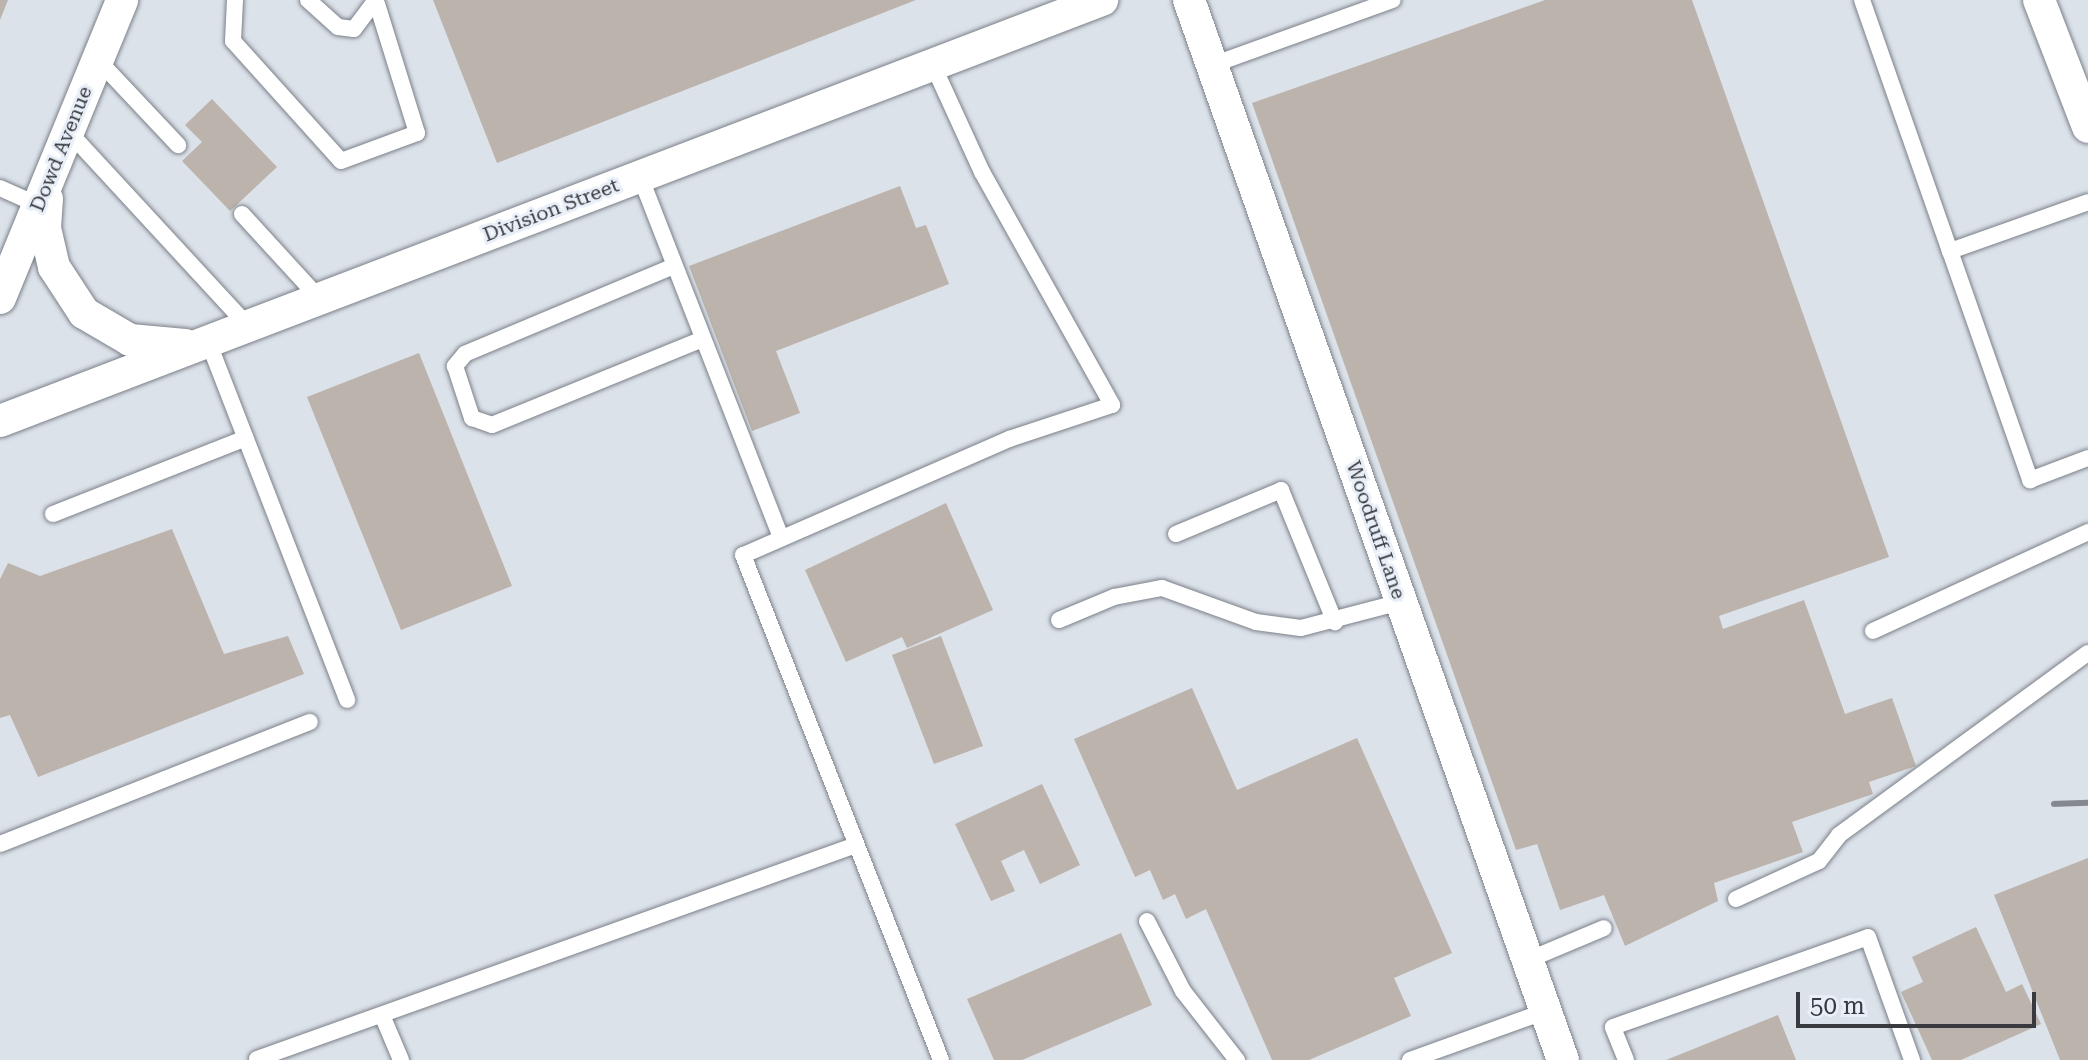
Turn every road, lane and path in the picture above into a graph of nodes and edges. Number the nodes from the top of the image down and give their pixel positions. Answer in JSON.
{"nodes":[{"id":1,"x":122,"y":0,"type":"edge"},
{"id":2,"x":235,"y":0,"type":"edge"},
{"id":3,"x":308,"y":0,"type":"edge"},
{"id":4,"x":1102,"y":0,"type":"edge"},
{"id":5,"x":1189,"y":0,"type":"edge"},
{"id":6,"x":1393,"y":0,"type":"edge"},
{"id":7,"x":1862,"y":0,"type":"edge"},
{"id":8,"x":2039,"y":0,"type":"edge"},
{"id":9,"x":376,"y":2,"type":"edge"},
{"id":10,"x":98,"y":60,"type":"junction"},
{"id":11,"x":933,"y":65,"type":"junction"},
{"id":12,"x":1212,"y":65,"type":"junction"},
{"id":13,"x":2088,"y":127,"type":"edge"},
{"id":14,"x":68,"y":131,"type":"junction"},
{"id":15,"x":178,"y":145,"type":"dead end"},
{"id":16,"x":640,"y":176,"type":"junction"},
{"id":17,"x":0,"y":188,"type":"edge"},
{"id":18,"x":44,"y":192,"type":"junction"},
{"id":19,"x":2088,"y":202,"type":"edge"},
{"id":20,"x":242,"y":214,"type":"dead end"},
{"id":21,"x":1950,"y":251,"type":"junction"},
{"id":22,"x":674,"y":266,"type":"junction"},
{"id":23,"x":2,"y":289,"type":"edge"},
{"id":24,"x":320,"y":299,"type":"junction"},
{"id":25,"x":248,"y":326,"type":"junction"},
{"id":26,"x":703,"y":339,"type":"junction"},
{"id":27,"x":208,"y":341,"type":"junction"},
{"id":28,"x":0,"y":421,"type":"edge"},
{"id":29,"x":246,"y":438,"type":"junction"},
{"id":30,"x":2088,"y":458,"type":"edge"},
{"id":31,"x":53,"y":514,"type":"dead end"},
{"id":32,"x":2088,"y":532,"type":"edge"},
{"id":33,"x":1176,"y":534,"type":"dead end"},
{"id":34,"x":781,"y":538,"type":"junction"},
{"id":35,"x":1401,"y":602,"type":"junction"},
{"id":36,"x":1059,"y":620,"type":"dead end"},
{"id":37,"x":1335,"y":622,"type":"junction"},
{"id":38,"x":1873,"y":631,"type":"dead end"},
{"id":39,"x":2088,"y":653,"type":"edge"},
{"id":40,"x":347,"y":700,"type":"dead end"},
{"id":41,"x":310,"y":722,"type":"dead end"},
{"id":42,"x":0,"y":844,"type":"edge"},
{"id":43,"x":856,"y":845,"type":"junction"},
{"id":44,"x":1736,"y":899,"type":"dead end"},
{"id":45,"x":1147,"y":921,"type":"dead end"},
{"id":46,"x":1604,"y":928,"type":"dead end"},
{"id":47,"x":1528,"y":960,"type":"junction"},
{"id":48,"x":1546,"y":1011,"type":"junction"},
{"id":49,"x":382,"y":1015,"type":"junction"},
{"id":50,"x":257,"y":1059,"type":"edge"},
{"id":51,"x":401,"y":1060,"type":"edge"},
{"id":52,"x":941,"y":1060,"type":"edge"},
{"id":53,"x":1237,"y":1060,"type":"edge"},
{"id":54,"x":1410,"y":1060,"type":"edge"},
{"id":55,"x":1563,"y":1060,"type":"edge"},
{"id":56,"x":1626,"y":1060,"type":"edge"},
{"id":57,"x":1912,"y":1060,"type":"edge"}],
"edges":[{"from":1,"to":10,"type":"street","name":"Dowd Avenue"},
{"from":2,"to":9,"type":"lane"},
{"from":3,"to":9,"type":"lane"},
{"from":4,"to":11,"type":"street","name":"Division Street"},
{"from":5,"to":12,"type":"street","name":"Woodruff Lane"},
{"from":6,"to":12,"type":"lane"},
{"from":7,"to":21,"type":"lane"},
{"from":8,"to":13,"type":"street"},
{"from":10,"to":14,"type":"street","name":"Dowd Avenue"},
{"from":10,"to":15,"type":"lane"},
{"from":11,"to":16,"type":"street","name":"Division Street"},
{"from":11,"to":34,"type":"lane"},
{"from":12,"to":35,"type":"street","name":"Woodruff Lane"},
{"from":14,"to":18,"type":"street","name":"Dowd Avenue"},
{"from":14,"to":25,"type":"lane"},
{"from":16,"to":22,"type":"lane"},
{"from":16,"to":24,"type":"street","name":"Division Street"},
{"from":17,"to":18,"type":"lane"},
{"from":18,"to":23,"type":"street","name":"Dowd Avenue"},
{"from":18,"to":27,"type":"street"},
{"from":19,"to":21,"type":"lane"},
{"from":20,"to":24,"type":"lane"},
{"from":21,"to":30,"type":"lane"},
{"from":22,"to":26,"type":"lane"},
{"from":22,"to":26,"type":"lane"},
{"from":24,"to":25,"type":"street","name":"Division Street"},
{"from":25,"to":27,"type":"street","name":"Division Street"},
{"from":26,"to":34,"type":"lane"},
{"from":27,"to":28,"type":"street","name":"Division Street"},
{"from":27,"to":29,"type":"lane"},
{"from":29,"to":31,"type":"lane"},
{"from":29,"to":40,"type":"lane"},
{"from":32,"to":38,"type":"lane"},
{"from":33,"to":37,"type":"lane"},
{"from":34,"to":43,"type":"lane"},
{"from":35,"to":37,"type":"lane"},
{"from":35,"to":47,"type":"street","name":"Woodruff Lane"},
{"from":36,"to":37,"type":"lane"},
{"from":39,"to":44,"type":"lane"},
{"from":41,"to":42,"type":"lane"},
{"from":43,"to":49,"type":"lane"},
{"from":43,"to":52,"type":"lane"},
{"from":45,"to":53,"type":"lane"},
{"from":46,"to":47,"type":"lane"},
{"from":47,"to":48,"type":"street","name":"Woodruff Lane"},
{"from":48,"to":54,"type":"lane"},
{"from":48,"to":55,"type":"street","name":"Woodruff Lane"},
{"from":49,"to":50,"type":"lane"},
{"from":49,"to":51,"type":"lane"},
{"from":56,"to":57,"type":"lane"}]}
